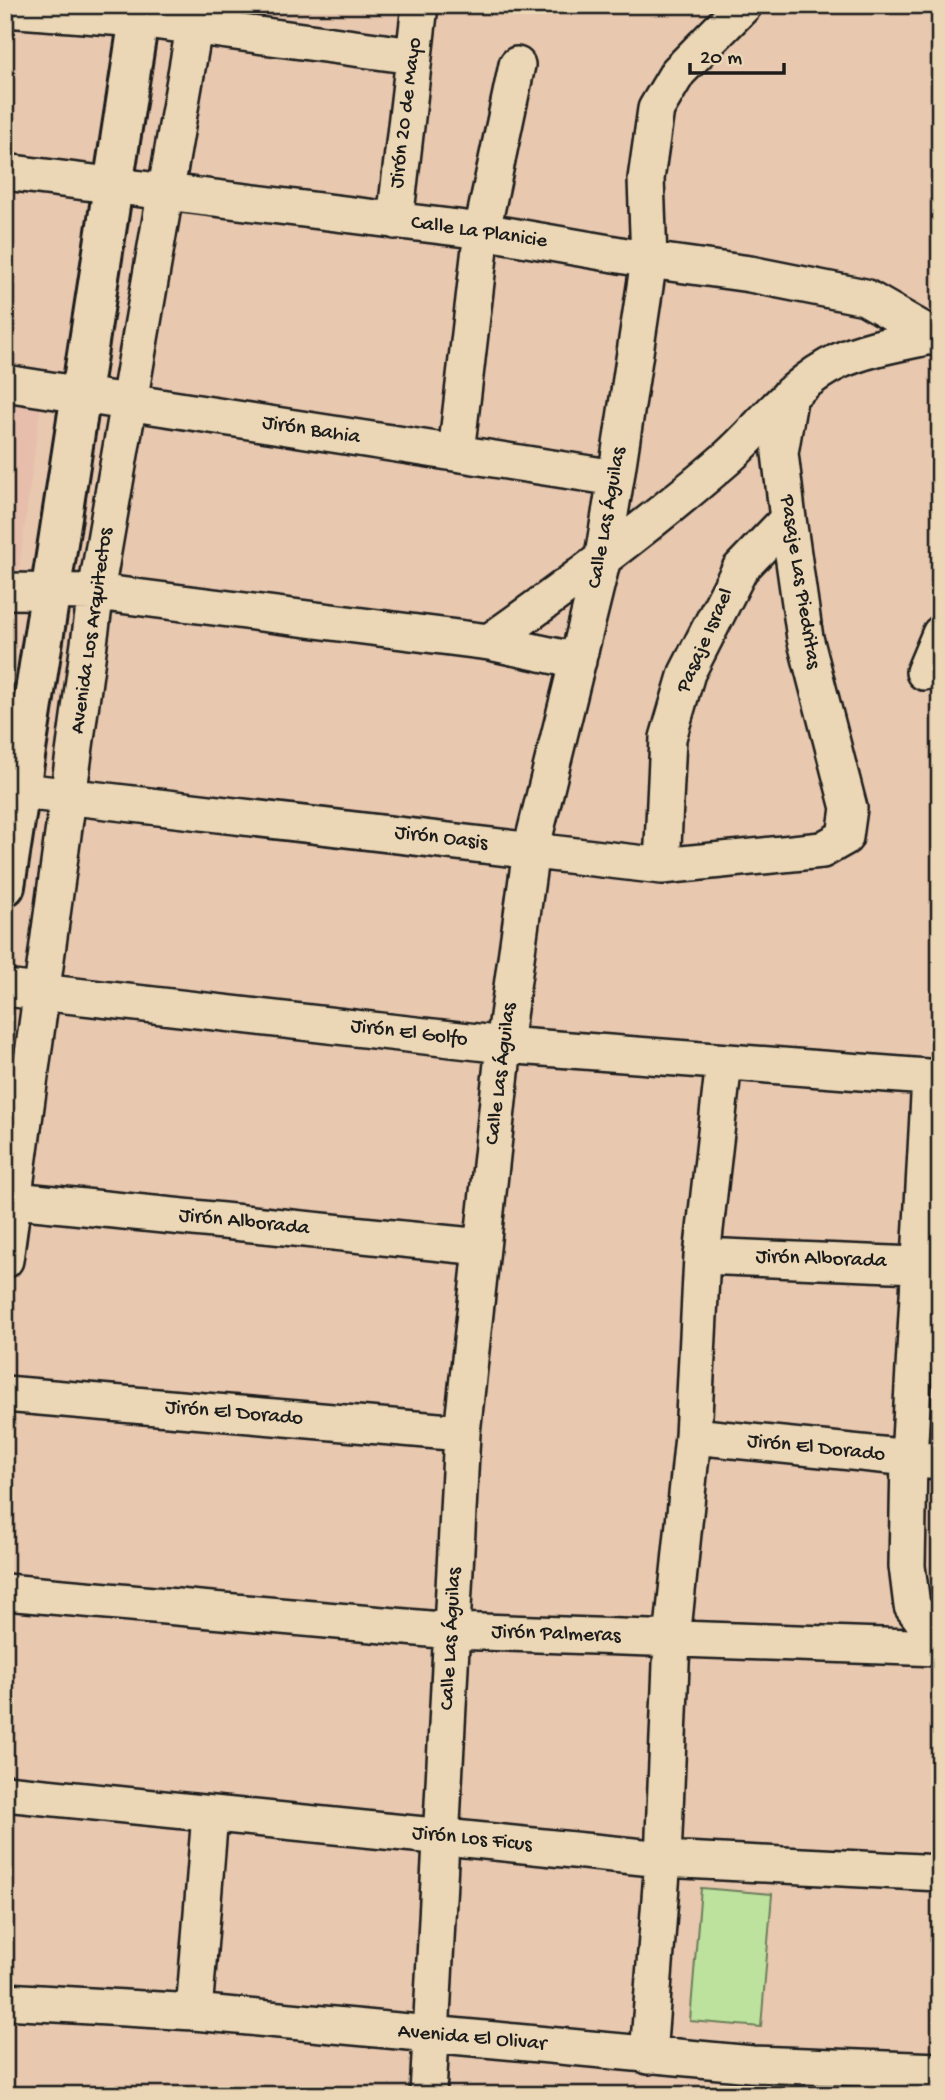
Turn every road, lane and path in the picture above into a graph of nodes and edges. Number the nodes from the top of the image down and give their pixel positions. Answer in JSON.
{"nodes":[{"id":1,"x":420,"y":5,"type":"edge"},
{"id":2,"x":744,"y":5,"type":"edge"},
{"id":3,"x":5,"y":9,"type":"edge"},
{"id":4,"x":140,"y":12,"type":"edge"},
{"id":5,"x":196,"y":15,"type":"edge"},
{"id":6,"x":414,"y":56,"type":"junction"},
{"id":7,"x":517,"y":65,"type":"dead end"},
{"id":8,"x":5,"y":172,"type":"edge"},
{"id":9,"x":114,"y":186,"type":"junction"},
{"id":10,"x":167,"y":194,"type":"junction"},
{"id":11,"x":395,"y":221,"type":"junction"},
{"id":12,"x":482,"y":231,"type":"junction"},
{"id":13,"x":649,"y":260,"type":"junction"},
{"id":14,"x":936,"y":338,"type":"edge"},
{"id":15,"x":5,"y":383,"type":"edge"},
{"id":16,"x":79,"y":394,"type":"junction"},
{"id":17,"x":790,"y":394,"type":"junction"},
{"id":18,"x":131,"y":403,"type":"junction"},
{"id":19,"x":456,"y":453,"type":"junction"},
{"id":20,"x":616,"y":478,"type":"junction"},
{"id":21,"x":788,"y":519,"type":"junction"},
{"id":22,"x":602,"y":562,"type":"junction"},
{"id":23,"x":5,"y":591,"type":"edge"},
{"id":24,"x":96,"y":592,"type":"junction"},
{"id":25,"x":49,"y":593,"type":"junction"},
{"id":26,"x":940,"y":634,"type":"edge"},
{"id":27,"x":489,"y":642,"type":"junction"},
{"id":28,"x":578,"y":661,"type":"junction"},
{"id":29,"x":924,"y":672,"type":"dead end"},
{"id":30,"x":12,"y":789,"type":"edge"},
{"id":31,"x":71,"y":795,"type":"junction"},
{"id":32,"x":849,"y":808,"type":"joint"},
{"id":33,"x":531,"y":850,"type":"junction"},
{"id":34,"x":662,"y":866,"type":"junction"},
{"id":35,"x":5,"y":886,"type":"edge"},
{"id":36,"x":5,"y":988,"type":"edge"},
{"id":37,"x":43,"y":993,"type":"junction"},
{"id":38,"x":504,"y":1045,"type":"junction"},
{"id":39,"x":724,"y":1062,"type":"junction"},
{"id":40,"x":935,"y":1078,"type":"edge"},
{"id":41,"x":10,"y":1200,"type":"edge"},
{"id":42,"x":482,"y":1247,"type":"junction"},
{"id":43,"x":702,"y":1256,"type":"junction"},
{"id":44,"x":5,"y":1260,"type":"edge"},
{"id":45,"x":930,"y":1265,"type":"edge"},
{"id":46,"x":5,"y":1394,"type":"edge"},
{"id":47,"x":462,"y":1433,"type":"junction"},
{"id":48,"x":693,"y":1436,"type":"junction"},
{"id":49,"x":925,"y":1460,"type":"edge"},
{"id":50,"x":5,"y":1592,"type":"edge"},
{"id":51,"x":452,"y":1631,"type":"junction"},
{"id":52,"x":672,"y":1640,"type":"junction"},
{"id":53,"x":940,"y":1645,"type":"edge"},
{"id":54,"x":5,"y":1794,"type":"edge"},
{"id":55,"x":210,"y":1814,"type":"junction"},
{"id":56,"x":442,"y":1837,"type":"junction"},
{"id":57,"x":663,"y":1859,"type":"junction"},
{"id":58,"x":940,"y":1873,"type":"edge"},
{"id":59,"x":5,"y":2001,"type":"edge"},
{"id":60,"x":194,"y":2012,"type":"junction"},
{"id":61,"x":433,"y":2035,"type":"junction"},
{"id":62,"x":648,"y":2056,"type":"junction"},
{"id":63,"x":940,"y":2071,"type":"edge"},
{"id":64,"x":751,"y":2080,"type":"edge"},
{"id":65,"x":428,"y":2095,"type":"edge"}],
"edges":[{"from":1,"to":6,"type":"street","name":"Jirón 20 de Mayo"},
{"from":2,"to":13,"type":"street","name":"Calle Las Águilas"},
{"from":3,"to":4,"type":"street"},
{"from":4,"to":5,"type":"street"},
{"from":4,"to":9,"type":"main road"},
{"from":5,"to":6,"type":"street"},
{"from":5,"to":10,"type":"street","name":"Avenida Los Arquitectos"},
{"from":6,"to":11,"type":"street","name":"Jirón 20 de Mayo"},
{"from":7,"to":12,"type":"street"},
{"from":8,"to":9,"type":"street","name":"Calle La Planicie"},
{"from":9,"to":10,"type":"street","name":"Calle La Planicie"},
{"from":9,"to":16,"type":"main road"},
{"from":10,"to":11,"type":"street","name":"Calle La Planicie"},
{"from":10,"to":18,"type":"street","name":"Avenida Los Arquitectos"},
{"from":11,"to":12,"type":"street","name":"Calle La Planicie"},
{"from":12,"to":13,"type":"street","name":"Calle La Planicie"},
{"from":12,"to":19,"type":"street"},
{"from":13,"to":14,"type":"street","name":"Calle La Planicie"},
{"from":13,"to":20,"type":"street","name":"Calle Las Águilas"},
{"from":14,"to":17,"type":"street"},
{"from":15,"to":16,"type":"street","name":"Jirón Bahia"},
{"from":16,"to":18,"type":"street","name":"Jirón Bahia"},
{"from":16,"to":25,"type":"main road"},
{"from":17,"to":21,"type":"street","name":"Pasaje Las Piedritas"},
{"from":17,"to":22,"type":"street"},
{"from":18,"to":19,"type":"street","name":"Jirón Bahia"},
{"from":18,"to":24,"type":"street","name":"Avenida Los Arquitectos"},
{"from":19,"to":20,"type":"street","name":"Jirón Bahia"},
{"from":20,"to":22,"type":"street","name":"Calle Las Águilas"},
{"from":21,"to":32,"type":"street","name":"Pasaje Las Piedritas"},
{"from":21,"to":34,"type":"street","name":"Pasaje Israel"},
{"from":22,"to":27,"type":"street"},
{"from":22,"to":28,"type":"street","name":"Calle Las Águilas"},
{"from":23,"to":25,"type":"street"},
{"from":24,"to":25,"type":"street"},
{"from":24,"to":27,"type":"street"},
{"from":24,"to":31,"type":"street","name":"Avenida Los Arquitectos"},
{"from":25,"to":30,"type":"main road"},
{"from":26,"to":29,"type":"street"},
{"from":27,"to":28,"type":"street"},
{"from":28,"to":33,"type":"street","name":"Calle Las Águilas"},
{"from":30,"to":31,"type":"street","name":"Jirón Oasis"},
{"from":30,"to":35,"type":"main road"},
{"from":31,"to":33,"type":"street","name":"Jirón Oasis"},
{"from":31,"to":37,"type":"street","name":"Avenida Los Arquitectos"},
{"from":32,"to":34,"type":"street","name":"Jirón Oasis"},
{"from":33,"to":34,"type":"street","name":"Jirón Oasis"},
{"from":33,"to":38,"type":"street","name":"Calle Las Águilas"},
{"from":36,"to":37,"type":"street","name":"Jirón El Golfo"},
{"from":37,"to":38,"type":"street","name":"Jirón El Golfo"},
{"from":37,"to":41,"type":"street","name":"Avenida Los Arquitectos"},
{"from":38,"to":39,"type":"street","name":"Jirón El Golfo"},
{"from":38,"to":42,"type":"street","name":"Calle Las Águilas"},
{"from":39,"to":40,"type":"street","name":"Jirón El Golfo"},
{"from":39,"to":43,"type":"street"},
{"from":40,"to":45,"type":"street"},
{"from":41,"to":42,"type":"street","name":"Jirón Alborada"},
{"from":41,"to":44,"type":"street","name":"Avenida Los Arquitectos"},
{"from":42,"to":47,"type":"street","name":"Calle Las Águilas"},
{"from":43,"to":45,"type":"street","name":"Jirón Alborada"},
{"from":43,"to":48,"type":"street"},
{"from":45,"to":49,"type":"street"},
{"from":46,"to":47,"type":"street","name":"Jirón El Dorado"},
{"from":47,"to":51,"type":"street","name":"Calle Las Águilas"},
{"from":48,"to":49,"type":"street","name":"Jirón El Dorado"},
{"from":48,"to":52,"type":"street"},
{"from":49,"to":53,"type":"street"},
{"from":50,"to":51,"type":"street","name":"Jirón Palmeras"},
{"from":51,"to":52,"type":"street","name":"Jirón Palmeras"},
{"from":51,"to":56,"type":"street","name":"Calle Las Águilas"},
{"from":52,"to":53,"type":"street","name":"Jirón Palmeras"},
{"from":52,"to":57,"type":"street"},
{"from":54,"to":55,"type":"street","name":"Jirón Los Ficus"},
{"from":55,"to":56,"type":"street","name":"Jirón Los Ficus"},
{"from":55,"to":60,"type":"street"},
{"from":56,"to":57,"type":"street","name":"Jirón Los Ficus"},
{"from":56,"to":61,"type":"street","name":"Calle Las Águilas"},
{"from":57,"to":58,"type":"street","name":"Jirón Los Ficus"},
{"from":57,"to":62,"type":"street"},
{"from":59,"to":60,"type":"street","name":"Avenida El Olivar"},
{"from":60,"to":61,"type":"street","name":"Avenida El Olivar"},
{"from":61,"to":62,"type":"street","name":"Avenida El Olivar"},
{"from":61,"to":65,"type":"street","name":"Calle Las Águilas"},
{"from":62,"to":64,"type":"street","name":"Avenida El Olivar"},
{"from":63,"to":64,"type":"street","name":"Avenida El Olivar"}]}
